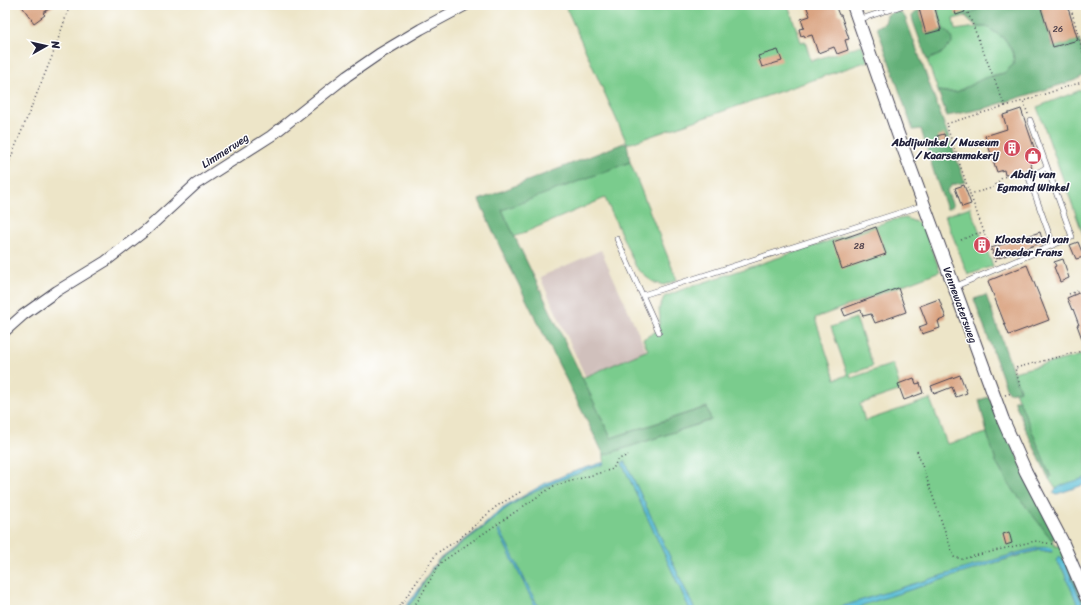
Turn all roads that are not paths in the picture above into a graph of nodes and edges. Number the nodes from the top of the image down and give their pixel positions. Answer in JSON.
{"nodes":[{"id":1,"x":466,"y":5,"type":"edge"},
{"id":2,"x":853,"y":5,"type":"edge"},
{"id":3,"x":904,"y":5,"type":"edge"},
{"id":4,"x":858,"y":20,"type":"junction"},
{"id":5,"x":1030,"y":120,"type":"road end"},
{"id":6,"x":1047,"y":167,"type":"junction"},
{"id":7,"x":924,"y":205,"type":"junction"},
{"id":8,"x":617,"y":239,"type":"dead end"},
{"id":9,"x":1054,"y":245,"type":"junction"},
{"id":10,"x":954,"y":287,"type":"junction"},
{"id":11,"x":643,"y":294,"type":"junction"},
{"id":12,"x":5,"y":330,"type":"edge"},
{"id":13,"x":659,"y":332,"type":"dead end"},
{"id":14,"x":1086,"y":597,"type":"edge"}],
"edges":[{"from":1,"to":12,"type":"street","name":"Limmerweg"},
{"from":2,"to":4,"type":"street","name":"Vennewatersweg"},
{"from":3,"to":4,"type":"lane"},
{"from":4,"to":7,"type":"street","name":"Vennewatersweg"},
{"from":5,"to":6,"type":"lane"},
{"from":6,"to":9,"type":"lane"},
{"from":6,"to":9,"type":"lane"},
{"from":7,"to":10,"type":"street","name":"Vennewatersweg"},
{"from":7,"to":11,"type":"lane"},
{"from":8,"to":11,"type":"lane"},
{"from":9,"to":10,"type":"lane"},
{"from":10,"to":14,"type":"street","name":"Vennewatersweg"},
{"from":11,"to":13,"type":"lane"}]}
